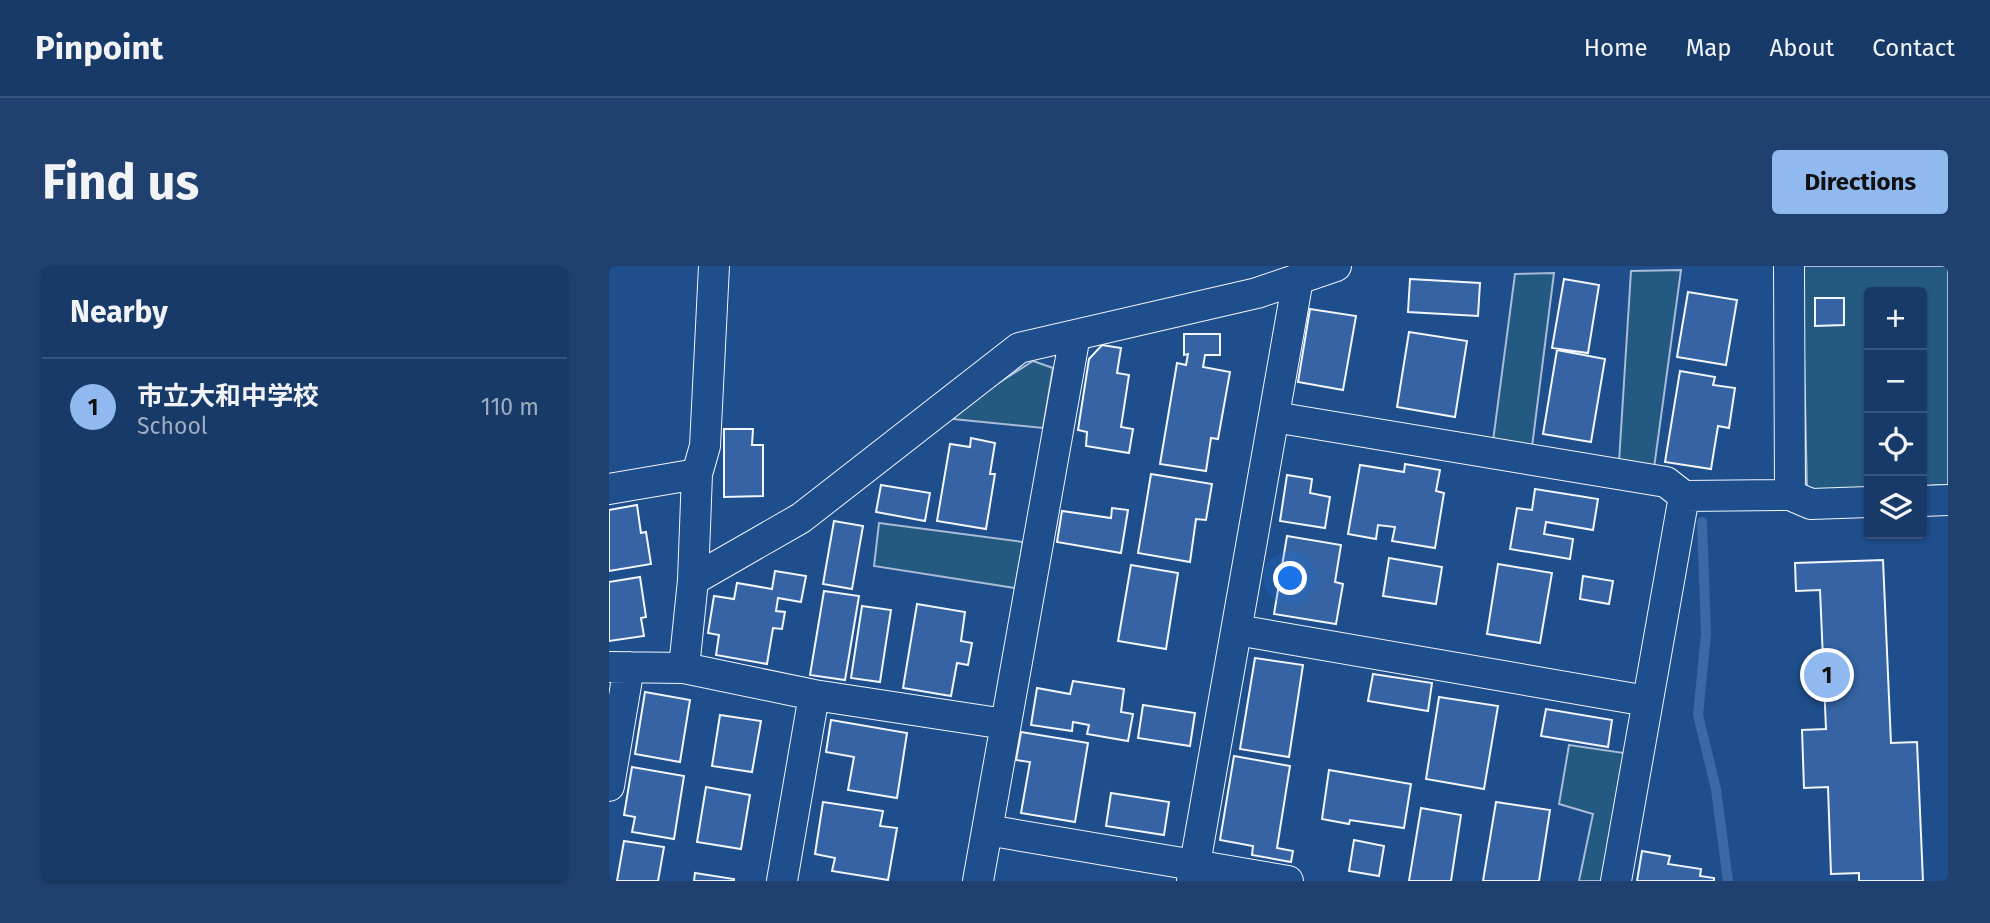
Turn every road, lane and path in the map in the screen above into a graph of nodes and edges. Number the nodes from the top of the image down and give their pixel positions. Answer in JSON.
{"nodes":[{"id":1,"x":714,"y":266,"type":"edge"},
{"id":2,"x":1336,"y":266,"type":"edge"},
{"id":3,"x":1789,"y":266,"type":"edge"},
{"id":4,"x":1298,"y":279,"type":"junction"},
{"id":5,"x":1075,"y":335,"type":"junction"},
{"id":6,"x":1274,"y":417,"type":"junction"},
{"id":7,"x":697,"y":474,"type":"junction"},
{"id":8,"x":609,"y":489,"type":"edge"},
{"id":9,"x":1790,"y":495,"type":"junction"},
{"id":10,"x":1683,"y":496,"type":"junction"},
{"id":11,"x":1948,"y":500,"type":"edge"},
{"id":12,"x":1927,"y":501,"type":"edge"},
{"id":13,"x":1864,"y":502,"type":"edge"},
{"id":14,"x":693,"y":580,"type":"junction"},
{"id":15,"x":1237,"y":629,"type":"junction"},
{"id":16,"x":619,"y":667,"type":"edge"},
{"id":17,"x":684,"y":668,"type":"junction"},
{"id":18,"x":814,"y":695,"type":"junction"},
{"id":19,"x":1647,"y":701,"type":"junction"},
{"id":20,"x":1005,"y":724,"type":"junction"},
{"id":21,"x":609,"y":786,"type":"edge"},
{"id":22,"x":987,"y":830,"type":"junction"},
{"id":23,"x":1194,"y":873,"type":"edge"},
{"id":24,"x":782,"y":881,"type":"edge"},
{"id":25,"x":978,"y":881,"type":"edge"},
{"id":26,"x":1288,"y":881,"type":"edge"},
{"id":27,"x":1616,"y":881,"type":"edge"}],
"edges":[{"from":1,"to":7,"type":"street"},
{"from":2,"to":4,"type":"street"},
{"from":3,"to":9,"type":"street"},
{"from":4,"to":5,"type":"street"},
{"from":4,"to":6,"type":"street"},
{"from":5,"to":14,"type":"street"},
{"from":5,"to":20,"type":"street"},
{"from":6,"to":10,"type":"street"},
{"from":6,"to":15,"type":"street"},
{"from":7,"to":8,"type":"street"},
{"from":7,"to":14,"type":"street"},
{"from":9,"to":10,"type":"street"},
{"from":9,"to":13,"type":"street"},
{"from":10,"to":19,"type":"street"},
{"from":11,"to":12,"type":"street"},
{"from":14,"to":17,"type":"street"},
{"from":15,"to":19,"type":"street"},
{"from":15,"to":23,"type":"street"},
{"from":16,"to":17,"type":"street"},
{"from":16,"to":21,"type":"street"},
{"from":17,"to":18,"type":"street"},
{"from":18,"to":20,"type":"street"},
{"from":18,"to":24,"type":"street"},
{"from":19,"to":27,"type":"street"},
{"from":20,"to":22,"type":"street"},
{"from":22,"to":23,"type":"street"},
{"from":22,"to":25,"type":"street"},
{"from":23,"to":26,"type":"street"}]}
